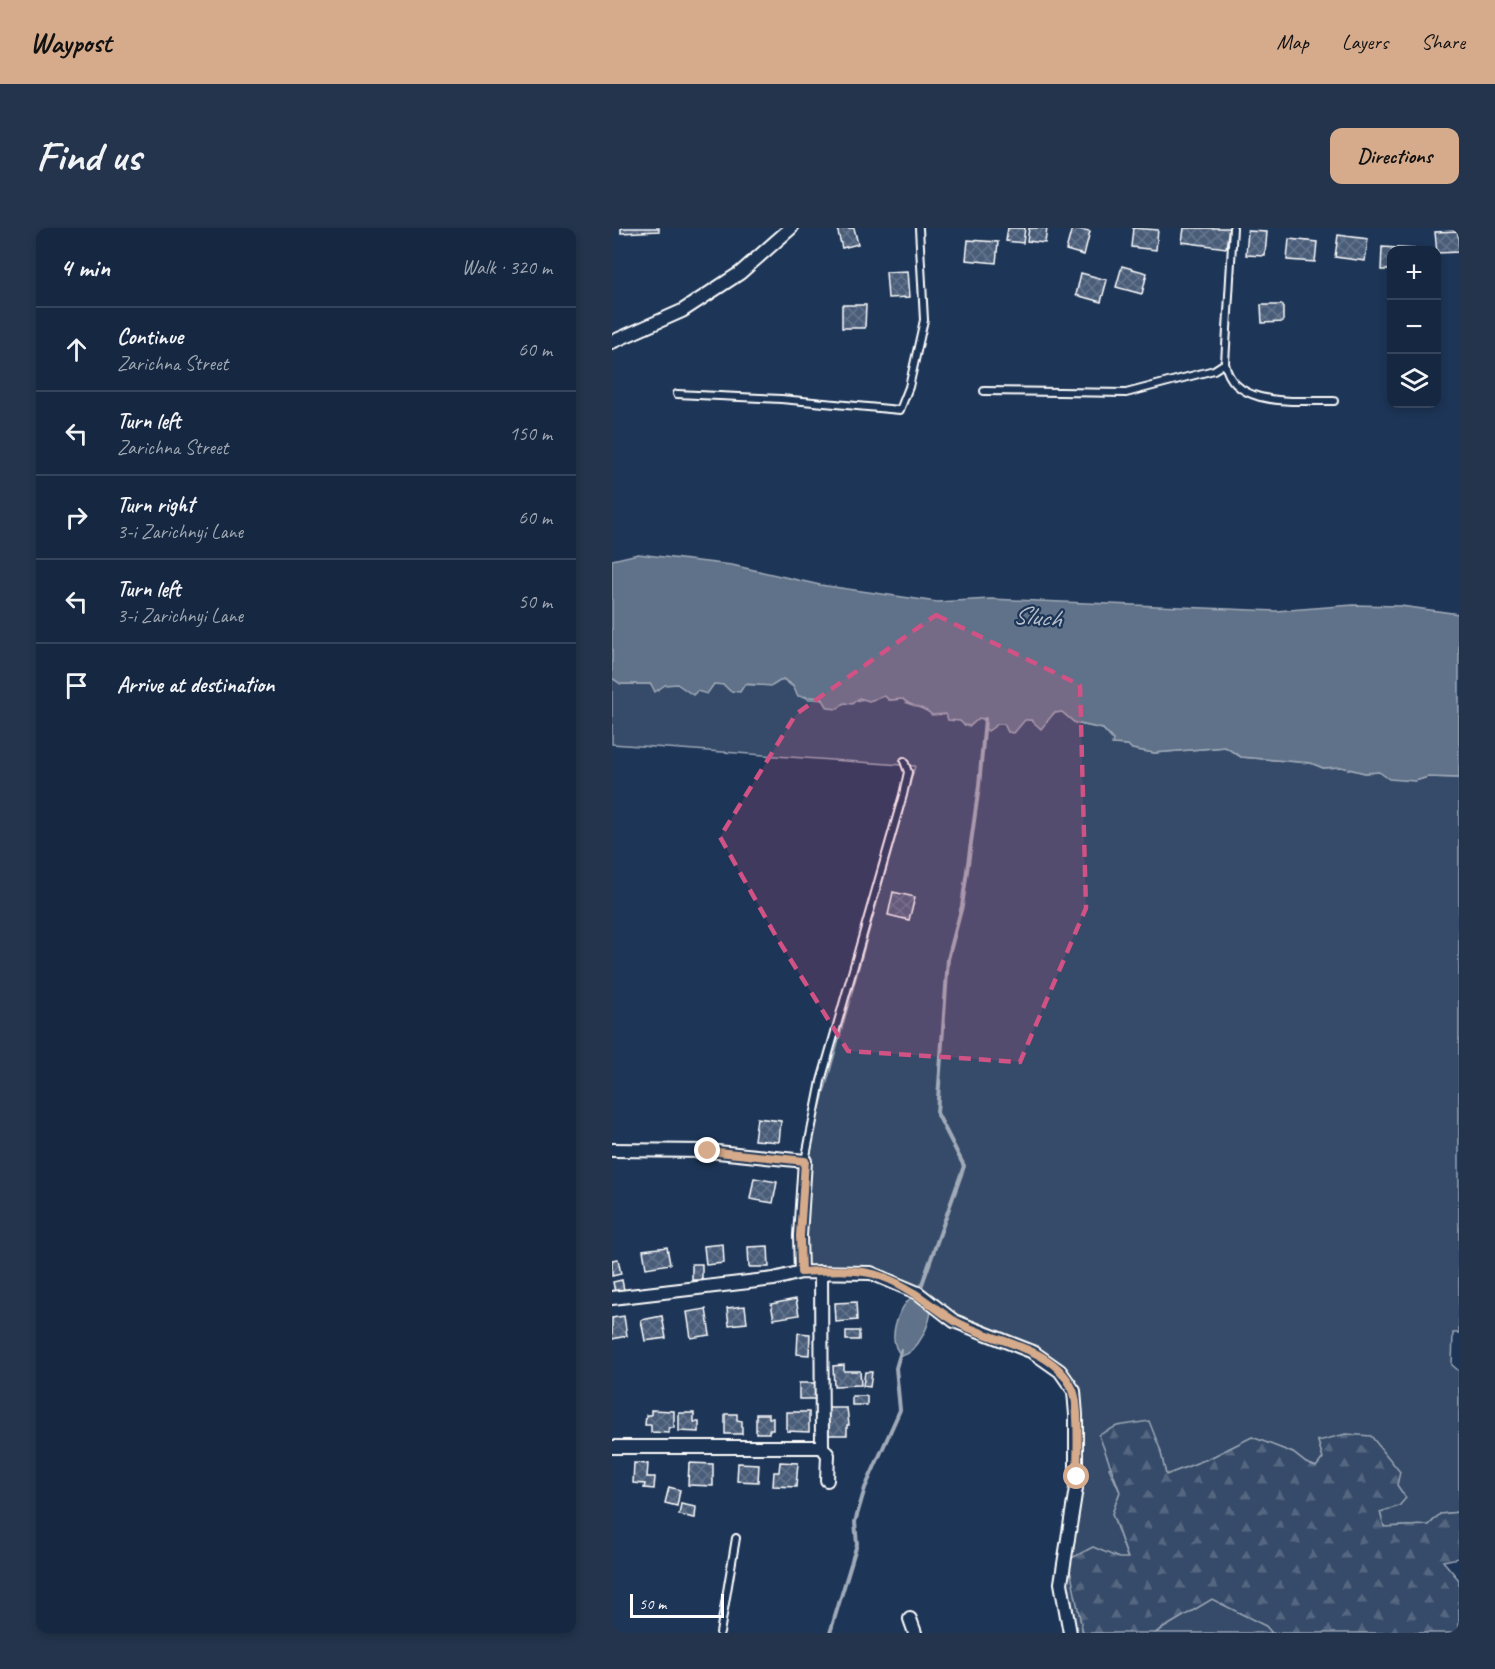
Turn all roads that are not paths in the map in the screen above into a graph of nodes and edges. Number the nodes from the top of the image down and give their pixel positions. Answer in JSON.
{"nodes":[{"id":1,"x":791,"y":228,"type":"edge"},
{"id":2,"x":919,"y":228,"type":"edge"},
{"id":3,"x":1233,"y":228,"type":"edge"},
{"id":4,"x":612,"y":342,"type":"edge"},
{"id":5,"x":1225,"y":363,"type":"junction"},
{"id":6,"x":984,"y":391,"type":"dead end"},
{"id":7,"x":677,"y":394,"type":"dead end"},
{"id":8,"x":1334,"y":401,"type":"dead end"},
{"id":9,"x":904,"y":761,"type":"dead end"},
{"id":10,"x":612,"y":1150,"type":"edge"},
{"id":11,"x":805,"y":1161,"type":"junction"},
{"id":12,"x":801,"y":1272,"type":"junction"},
{"id":13,"x":821,"y":1272,"type":"junction"},
{"id":14,"x":612,"y":1298,"type":"edge"},
{"id":15,"x":612,"y":1446,"type":"edge"},
{"id":16,"x":822,"y":1447,"type":"junction"},
{"id":17,"x":827,"y":1480,"type":"dead end"},
{"id":18,"x":736,"y":1538,"type":"dead end"},
{"id":19,"x":910,"y":1619,"type":"dead end"},
{"id":20,"x":720,"y":1633,"type":"edge"},
{"id":21,"x":915,"y":1633,"type":"edge"},
{"id":22,"x":1070,"y":1633,"type":"edge"}],
"edges":[{"from":1,"to":4,"type":"street"},
{"from":2,"to":7,"type":"lane"},
{"from":3,"to":5,"type":"lane"},
{"from":5,"to":6,"type":"lane"},
{"from":5,"to":8,"type":"lane"},
{"from":9,"to":11,"type":"lane"},
{"from":10,"to":11,"type":"street"},
{"from":11,"to":12,"type":"street"},
{"from":12,"to":13,"type":"street"},
{"from":12,"to":14,"type":"street"},
{"from":13,"to":16,"type":"street"},
{"from":13,"to":22,"type":"street"},
{"from":15,"to":16,"type":"street"},
{"from":16,"to":17,"type":"street"},
{"from":18,"to":20,"type":"lane"},
{"from":19,"to":21,"type":"street"}]}
